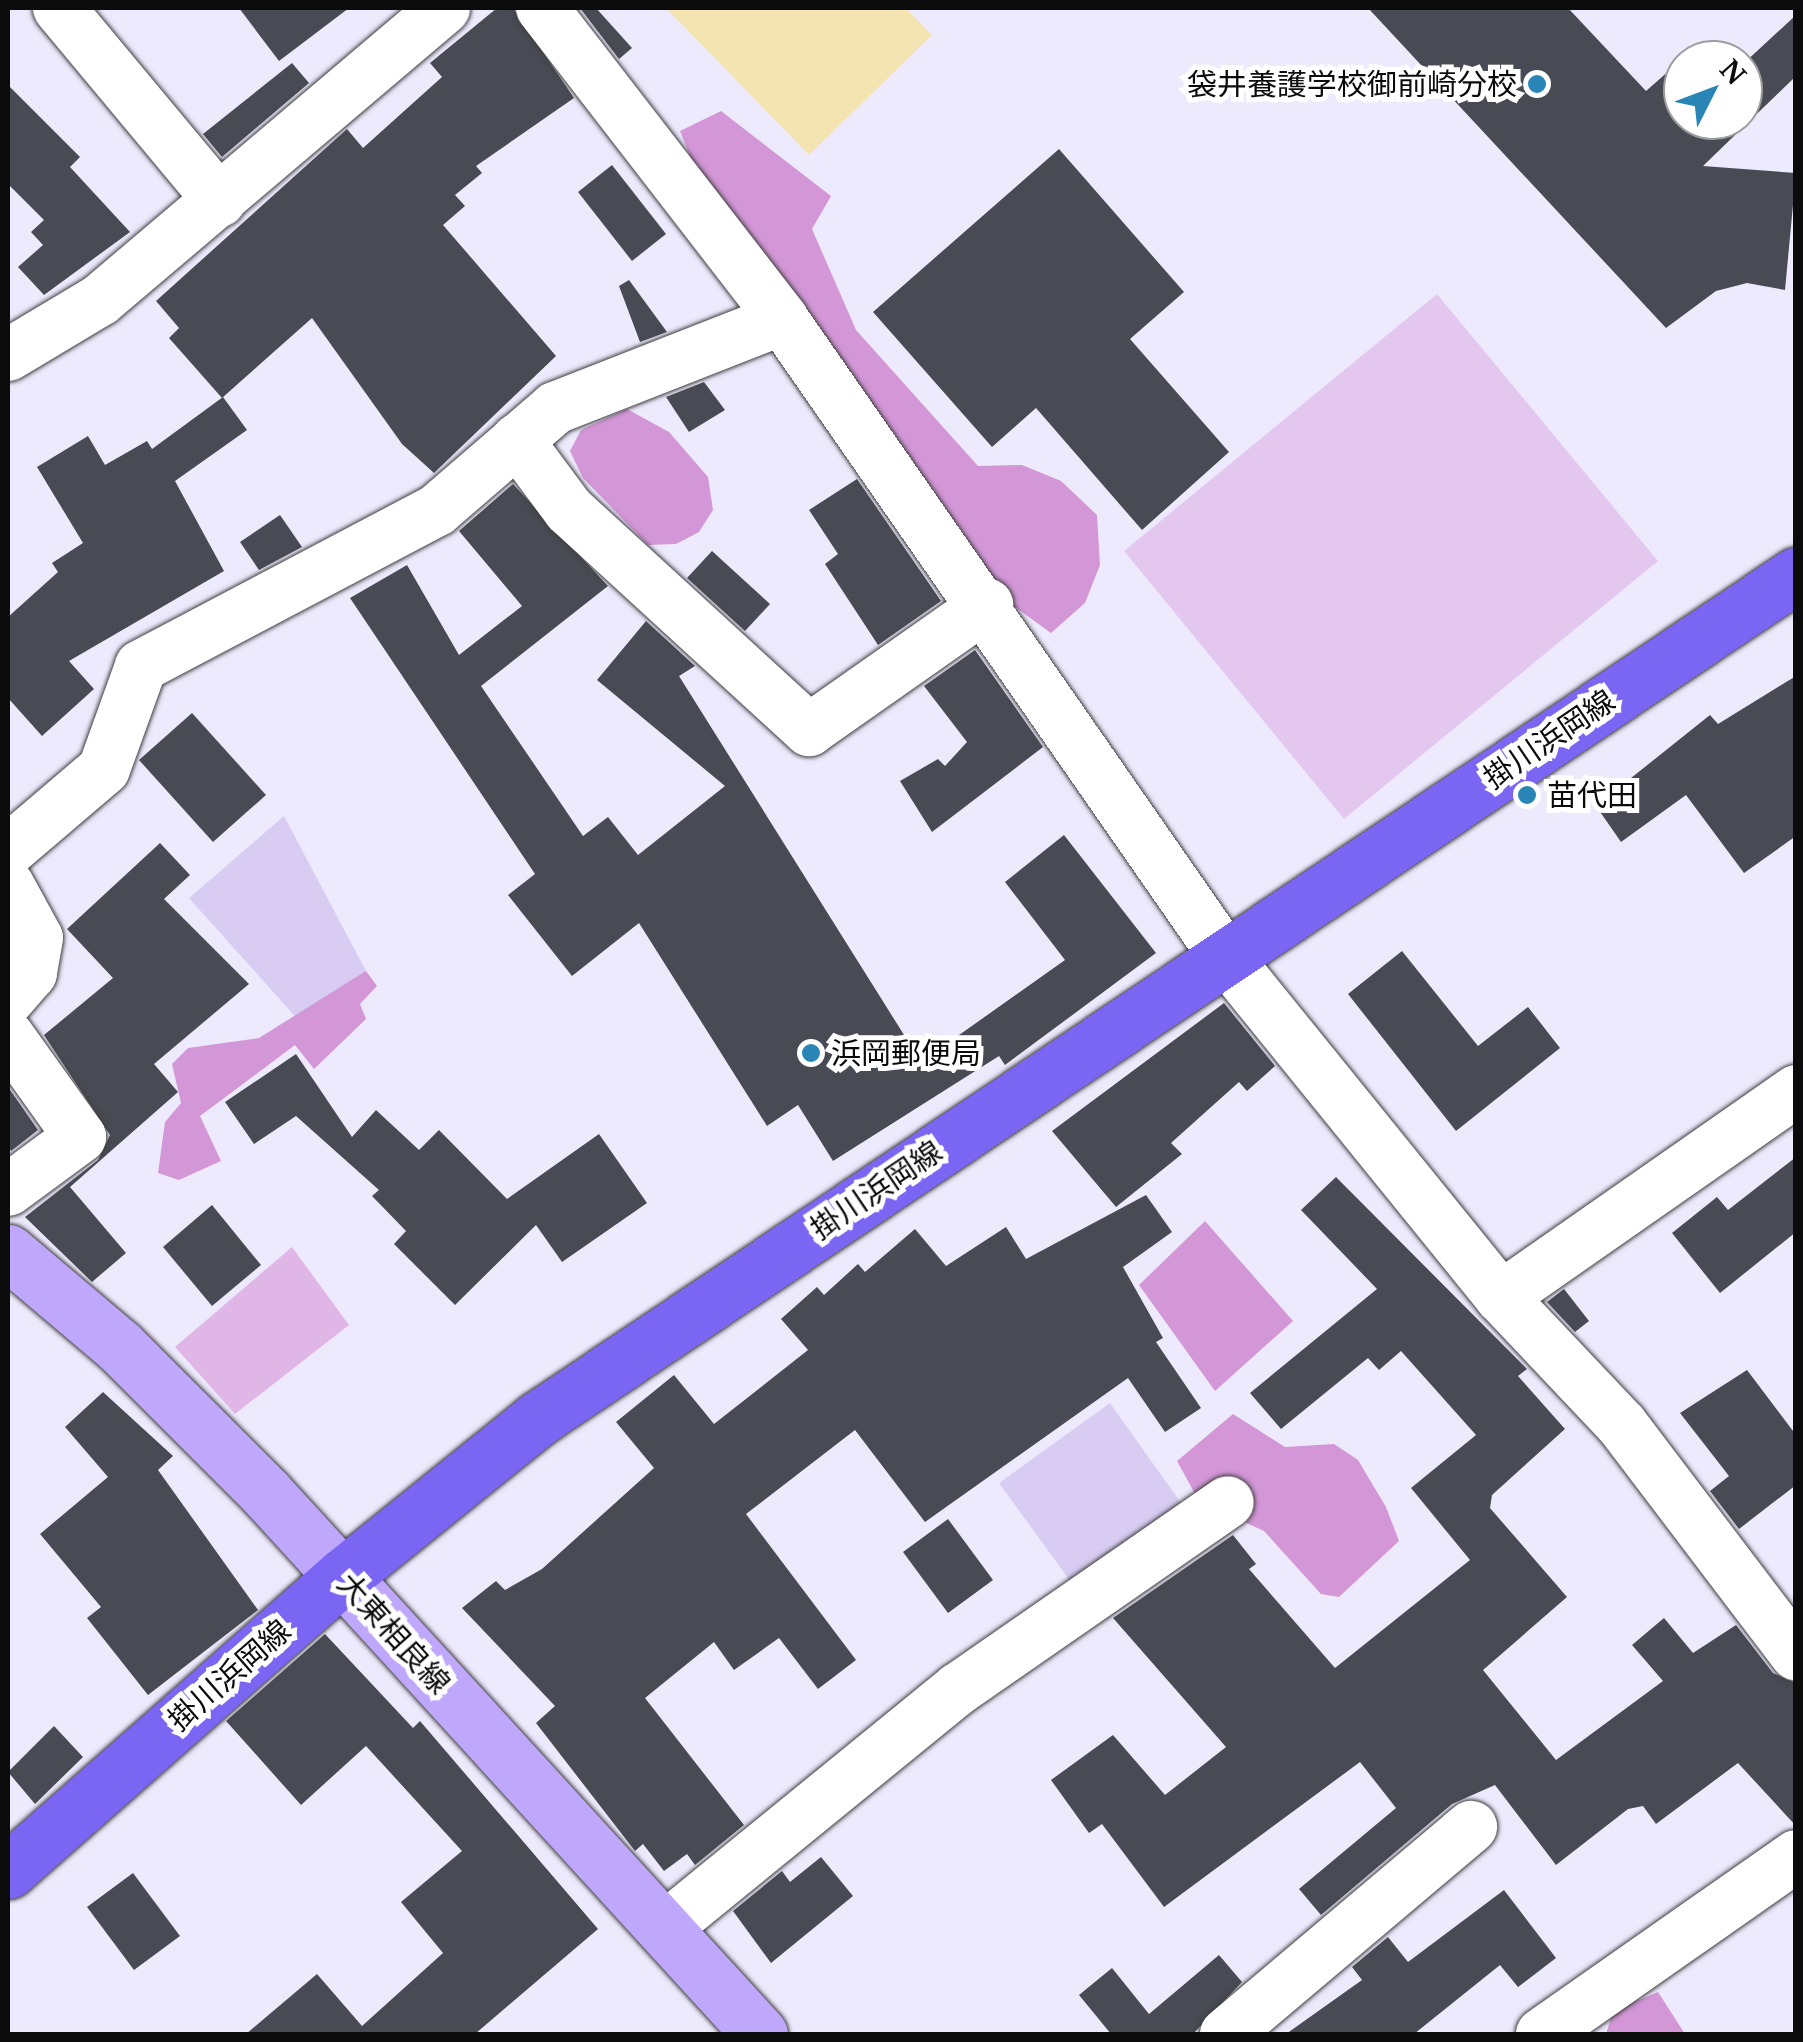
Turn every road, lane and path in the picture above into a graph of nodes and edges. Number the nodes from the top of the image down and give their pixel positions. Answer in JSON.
{"nodes":[{"id":1,"x":59,"y":8,"type":"edge"},
{"id":2,"x":444,"y":8,"type":"edge"},
{"id":3,"x":542,"y":8,"type":"edge"},
{"id":4,"x":220,"y":201,"type":"junction"},
{"id":5,"x":782,"y":318,"type":"junction"},
{"id":6,"x":8,"y":355,"type":"edge"},
{"id":7,"x":518,"y":440,"type":"junction"},
{"id":8,"x":1796,"y":575,"type":"edge"},
{"id":9,"x":987,"y":605,"type":"junction"},
{"id":10,"x":8,"y":851,"type":"edge"},
{"id":11,"x":8,"y":885,"type":"edge"},
{"id":12,"x":1224,"y":955,"type":"junction"},
{"id":13,"x":8,"y":999,"type":"edge"},
{"id":14,"x":8,"y":1036,"type":"edge"},
{"id":15,"x":1796,"y":1091,"type":"edge"},
{"id":16,"x":8,"y":1190,"type":"edge"},
{"id":17,"x":8,"y":1252,"type":"edge"},
{"id":18,"x":1501,"y":1297,"type":"junction"},
{"id":19,"x":1228,"y":1502,"type":"dead end"},
{"id":20,"x":343,"y":1576,"type":"junction"},
{"id":21,"x":1796,"y":1654,"type":"edge"},
{"id":22,"x":1471,"y":1828,"type":"dead end"},
{"id":23,"x":1796,"y":1856,"type":"edge"},
{"id":24,"x":8,"y":1871,"type":"edge"},
{"id":25,"x":666,"y":1927,"type":"junction"},
{"id":26,"x":760,"y":2034,"type":"edge"},
{"id":27,"x":1226,"y":2034,"type":"edge"},
{"id":28,"x":1542,"y":2034,"type":"edge"}],
"edges":[{"from":1,"to":4,"type":"street"},
{"from":2,"to":4,"type":"street"},
{"from":3,"to":5,"type":"street"},
{"from":4,"to":6,"type":"street"},
{"from":5,"to":7,"type":"street"},
{"from":5,"to":9,"type":"street"},
{"from":7,"to":9,"type":"street"},
{"from":7,"to":10,"type":"street"},
{"from":8,"to":12,"type":"main road","name":"掛川浜岡線"},
{"from":9,"to":12,"type":"street"},
{"from":11,"to":13,"type":"street"},
{"from":12,"to":18,"type":"street"},
{"from":12,"to":20,"type":"main road","name":"掛川浜岡線"},
{"from":14,"to":16,"type":"street"},
{"from":15,"to":18,"type":"street"},
{"from":17,"to":20,"type":"main road","name":"大東相良線"},
{"from":18,"to":21,"type":"street"},
{"from":19,"to":25,"type":"street"},
{"from":20,"to":24,"type":"main road","name":"掛川浜岡線"},
{"from":20,"to":25,"type":"main road","name":"大東相良線"},
{"from":22,"to":27,"type":"street"},
{"from":23,"to":28,"type":"street"},
{"from":25,"to":26,"type":"main road","name":"大東相良線"}]}
